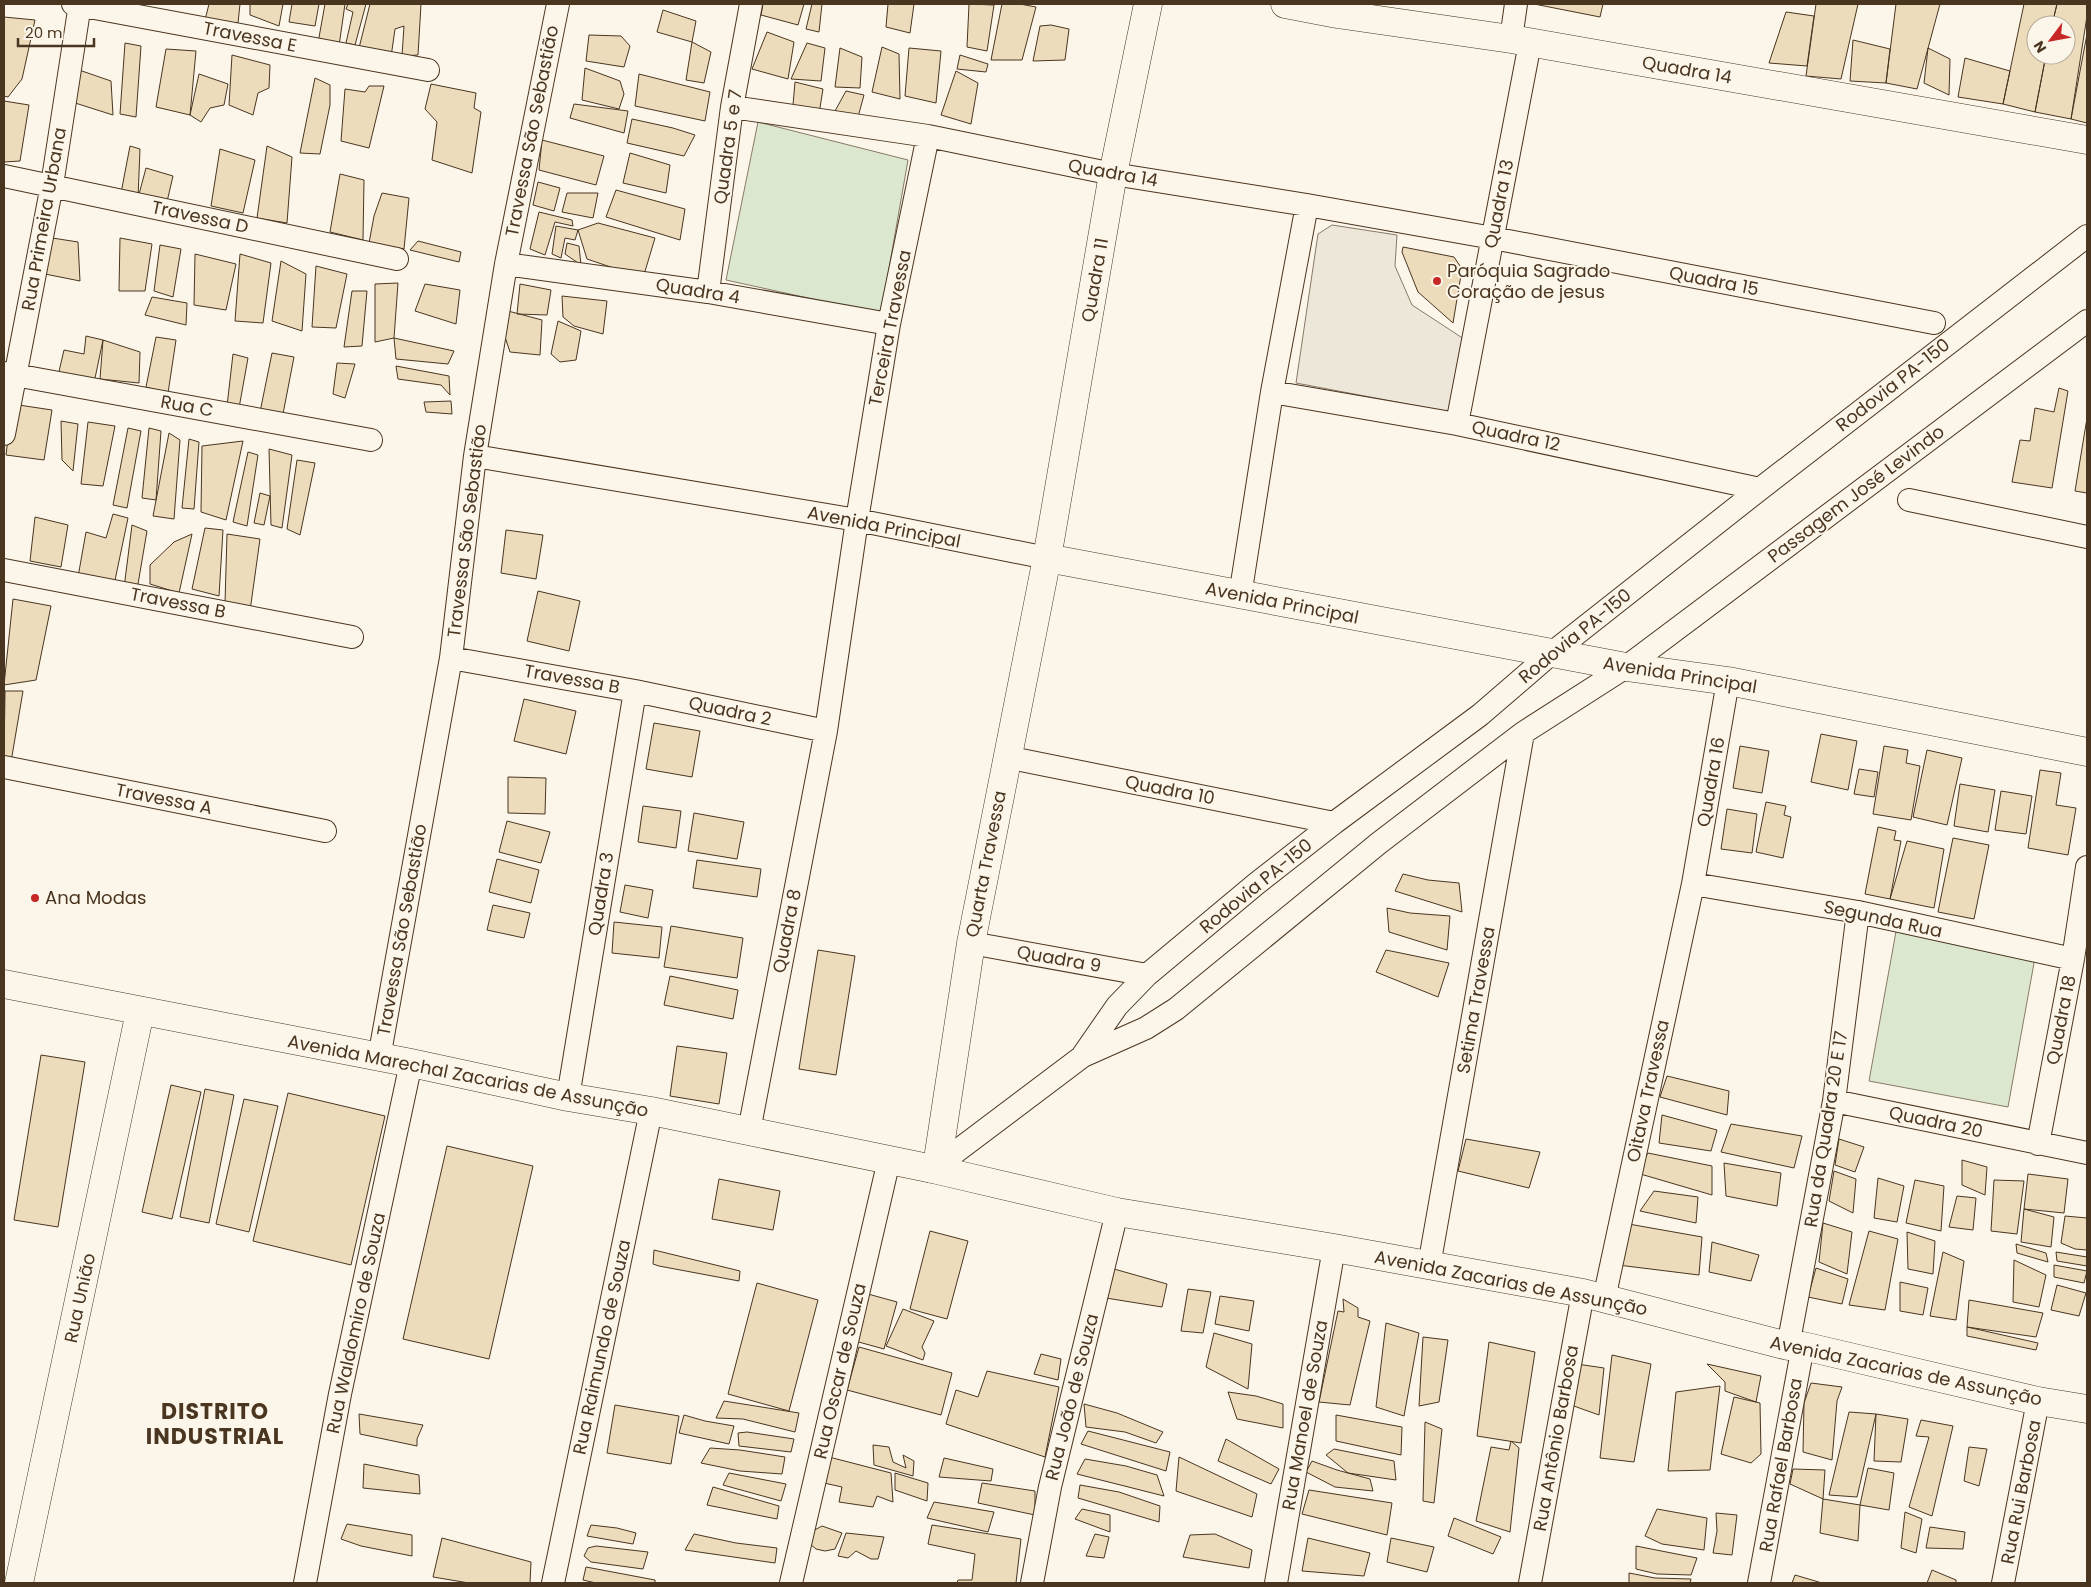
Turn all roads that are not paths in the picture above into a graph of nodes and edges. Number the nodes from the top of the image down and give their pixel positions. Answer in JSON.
{"nodes":[{"id":1,"x":77,"y":4,"type":"edge"},
{"id":2,"x":558,"y":4,"type":"edge"},
{"id":3,"x":751,"y":4,"type":"edge"},
{"id":4,"x":1148,"y":4,"type":"edge"},
{"id":5,"x":1285,"y":4,"type":"edge"},
{"id":6,"x":1516,"y":4,"type":"edge"},
{"id":7,"x":1347,"y":9,"type":"edge"},
{"id":8,"x":1520,"y":41,"type":"junction"},
{"id":9,"x":428,"y":70,"type":"dead end"},
{"id":10,"x":732,"y":107,"type":"junction"},
{"id":11,"x":928,"y":136,"type":"junction"},
{"id":12,"x":2087,"y":140,"type":"edge"},
{"id":13,"x":1113,"y":174,"type":"junction"},
{"id":14,"x":4,"y":176,"type":"edge"},
{"id":15,"x":52,"y":185,"type":"junction"},
{"id":16,"x":1307,"y":205,"type":"junction"},
{"id":17,"x":2087,"y":236,"type":"edge"},
{"id":18,"x":1493,"y":238,"type":"junction"},
{"id":19,"x":397,"y":259,"type":"dead end"},
{"id":20,"x":506,"y":264,"type":"junction"},
{"id":21,"x":708,"y":292,"type":"junction"},
{"id":22,"x":2087,"y":321,"type":"edge"},
{"id":23,"x":1934,"y":323,"type":"dead end"},
{"id":24,"x":890,"y":324,"type":"junction"},
{"id":25,"x":10,"y":374,"type":"edge"},
{"id":26,"x":1272,"y":392,"type":"junction"},
{"id":27,"x":1457,"y":424,"type":"junction"},
{"id":28,"x":4,"y":434,"type":"edge"},
{"id":29,"x":371,"y":440,"type":"dead end"},
{"id":30,"x":475,"y":456,"type":"junction"},
{"id":31,"x":1760,"y":489,"type":"junction"},
{"id":32,"x":1910,"y":500,"type":"dead end"},
{"id":33,"x":857,"y":520,"type":"junction"},
{"id":34,"x":2087,"y":537,"type":"edge"},
{"id":35,"x":1047,"y":558,"type":"junction"},
{"id":36,"x":4,"y":570,"type":"edge"},
{"id":37,"x":1240,"y":596,"type":"junction"},
{"id":38,"x":352,"y":637,"type":"dead end"},
{"id":39,"x":1552,"y":653,"type":"junction"},
{"id":40,"x":450,"y":658,"type":"junction"},
{"id":41,"x":1626,"y":667,"type":"junction"},
{"id":42,"x":1728,"y":681,"type":"junction"},
{"id":43,"x":635,"y":690,"type":"junction"},
{"id":44,"x":826,"y":731,"type":"junction"},
{"id":45,"x":1523,"y":733,"type":"junction"},
{"id":46,"x":2087,"y":752,"type":"edge"},
{"id":47,"x":1006,"y":757,"type":"junction"},
{"id":48,"x":4,"y":768,"type":"edge"},
{"id":49,"x":1334,"y":823,"type":"junction"},
{"id":50,"x":325,"y":831,"type":"dead end"},
{"id":51,"x":2087,"y":866,"type":"edge"},
{"id":52,"x":1693,"y":884,"type":"junction"},
{"id":53,"x":1858,"y":912,"type":"junction"},
{"id":54,"x":971,"y":943,"type":"junction"},
{"id":55,"x":2073,"y":959,"type":"junction"},
{"id":56,"x":1147,"y":976,"type":"junction"},
{"id":57,"x":4,"y":984,"type":"edge"},
{"id":58,"x":140,"y":1012,"type":"junction"},
{"id":59,"x":1083,"y":1056,"type":"junction"},
{"id":60,"x":379,"y":1058,"type":"junction"},
{"id":61,"x":411,"y":1063,"type":"junction"},
{"id":62,"x":568,"y":1097,"type":"junction"},
{"id":63,"x":1834,"y":1101,"type":"junction"},
{"id":64,"x":651,"y":1111,"type":"junction"},
{"id":65,"x":749,"y":1131,"type":"junction"},
{"id":66,"x":2038,"y":1144,"type":"junction"},
{"id":67,"x":2087,"y":1153,"type":"edge"},
{"id":68,"x":888,"y":1160,"type":"junction"},
{"id":69,"x":935,"y":1168,"type":"junction"},
{"id":70,"x":1117,"y":1212,"type":"junction"},
{"id":71,"x":1334,"y":1248,"type":"junction"},
{"id":72,"x":1429,"y":1266,"type":"junction"},
{"id":73,"x":1594,"y":1296,"type":"junction"},
{"id":74,"x":1796,"y":1346,"type":"junction"},
{"id":75,"x":2038,"y":1401,"type":"junction"},
{"id":76,"x":2087,"y":1409,"type":"edge"},
{"id":77,"x":19,"y":1583,"type":"edge"},
{"id":78,"x":305,"y":1583,"type":"edge"},
{"id":79,"x":553,"y":1583,"type":"edge"},
{"id":80,"x":791,"y":1583,"type":"edge"},
{"id":81,"x":1032,"y":1583,"type":"edge"},
{"id":82,"x":1276,"y":1583,"type":"edge"},
{"id":83,"x":1530,"y":1583,"type":"edge"},
{"id":84,"x":1760,"y":1583,"type":"edge"},
{"id":85,"x":2003,"y":1583,"type":"edge"}],
"edges":[{"from":1,"to":9,"type":"street","name":"Travessa E"},
{"from":1,"to":15,"type":"street","name":"Rua Primeira Urbana"},
{"from":2,"to":20,"type":"street","name":"Travessa São Sebastião"},
{"from":3,"to":10,"type":"street","name":"Quadra 5 e 7"},
{"from":4,"to":13,"type":"street","name":"Quadra 11"},
{"from":5,"to":7,"type":"street","name":"Quadra 14"},
{"from":6,"to":8,"type":"street","name":"Quadra 13"},
{"from":7,"to":8,"type":"street","name":"Quadra 14"},
{"from":8,"to":12,"type":"street","name":"Quadra 14"},
{"from":8,"to":18,"type":"street","name":"Quadra 13"},
{"from":10,"to":11,"type":"street","name":"Quadra 14"},
{"from":10,"to":21,"type":"street","name":"Quadra 5 e 7"},
{"from":11,"to":13,"type":"street","name":"Quadra 14"},
{"from":11,"to":24,"type":"street","name":"Terceira Travessa"},
{"from":13,"to":16,"type":"street","name":"Quadra 14"},
{"from":13,"to":35,"type":"street","name":"Quadra 11"},
{"from":14,"to":15,"type":"street","name":"Travessa D"},
{"from":15,"to":19,"type":"street","name":"Travessa D"},
{"from":15,"to":25,"type":"street","name":"Rua Primeira Urbana"},
{"from":16,"to":18,"type":"street","name":"Quadra 14"},
{"from":16,"to":26,"type":"street"},
{"from":17,"to":31,"type":"street","name":"Rodovia PA-150"},
{"from":18,"to":23,"type":"street","name":"Quadra 15"},
{"from":18,"to":27,"type":"street","name":"Quadra 13"},
{"from":20,"to":21,"type":"street","name":"Quadra 4"},
{"from":20,"to":30,"type":"street","name":"Travessa São Sebastião"},
{"from":21,"to":24,"type":"street","name":"Quadra 4"},
{"from":22,"to":41,"type":"street","name":"Passagem José Levindo"},
{"from":24,"to":33,"type":"street","name":"Terceira Travessa"},
{"from":25,"to":28,"type":"street","name":"Rua Primeira Urbana"},
{"from":25,"to":29,"type":"street","name":"Rua C"},
{"from":26,"to":27,"type":"street","name":"Quadra 12"},
{"from":26,"to":37,"type":"street"},
{"from":27,"to":31,"type":"street","name":"Quadra 12"},
{"from":30,"to":33,"type":"street","name":"Avenida Principal"},
{"from":30,"to":40,"type":"street","name":"Travessa São Sebastião"},
{"from":31,"to":39,"type":"street","name":"Rodovia PA-150"},
{"from":32,"to":34,"type":"street"},
{"from":33,"to":35,"type":"street","name":"Avenida Principal"},
{"from":33,"to":44,"type":"street"},
{"from":35,"to":37,"type":"street","name":"Avenida Principal"},
{"from":35,"to":47,"type":"street","name":"Quarta Travessa"},
{"from":36,"to":38,"type":"street","name":"Travessa B"},
{"from":37,"to":39,"type":"street","name":"Avenida Principal"},
{"from":39,"to":41,"type":"street","name":"Avenida Principal"},
{"from":39,"to":49,"type":"street","name":"Rodovia PA-150"},
{"from":40,"to":43,"type":"street","name":"Travessa B"},
{"from":40,"to":60,"type":"street","name":"Travessa São Sebastião"},
{"from":41,"to":42,"type":"street","name":"Avenida Principal"},
{"from":41,"to":45,"type":"street","name":"Rodovia PA-150"},
{"from":42,"to":46,"type":"street","name":"Avenida Principal"},
{"from":42,"to":52,"type":"street","name":"Quadra 16"},
{"from":43,"to":44,"type":"street","name":"Quadra 2"},
{"from":43,"to":62,"type":"street","name":"Quadra 3"},
{"from":44,"to":65,"type":"street","name":"Quadra 8"},
{"from":45,"to":59,"type":"street","name":"Rodovia PA-150"},
{"from":45,"to":72,"type":"street","name":"Setima Travessa"},
{"from":47,"to":49,"type":"street","name":"Quadra 10"},
{"from":47,"to":54,"type":"street","name":"Quarta Travessa"},
{"from":48,"to":50,"type":"street","name":"Travessa A"},
{"from":49,"to":56,"type":"street","name":"Rodovia PA-150"},
{"from":51,"to":55,"type":"street","name":"Quadra 18"},
{"from":52,"to":53,"type":"street","name":"Segunda Rua"},
{"from":52,"to":73,"type":"street","name":"Oitava Travessa"},
{"from":53,"to":55,"type":"street","name":"Segunda Rua"},
{"from":53,"to":63,"type":"street","name":"Rua da Quadra 20 E 17"},
{"from":54,"to":56,"type":"street","name":"Quadra 9"},
{"from":54,"to":69,"type":"street","name":"Quarta Travessa"},
{"from":55,"to":66,"type":"street","name":"Quadra 18"},
{"from":56,"to":59,"type":"street","name":"Rodovia PA-150"},
{"from":57,"to":58,"type":"street","name":"Avenida Marechal Zacarias de Assunção"},
{"from":58,"to":60,"type":"street","name":"Avenida Marechal Zacarias de Assunção"},
{"from":58,"to":77,"type":"street","name":"Rua União"},
{"from":59,"to":69,"type":"street","name":"Rodovia PA-150"},
{"from":60,"to":61,"type":"street","name":"Avenida Marechal Zacarias de Assunção"},
{"from":61,"to":62,"type":"street","name":"Avenida Marechal Zacarias de Assunção"},
{"from":61,"to":78,"type":"street","name":"Rua Waldomiro de Souza"},
{"from":62,"to":64,"type":"street","name":"Avenida Marechal Zacarias de Assunção"},
{"from":63,"to":66,"type":"street","name":"Quadra 20"},
{"from":63,"to":74,"type":"street","name":"Rua da Quadra 20 E 17"},
{"from":64,"to":65,"type":"street","name":"Avenida Marechal Zacarias de Assunção"},
{"from":64,"to":79,"type":"street","name":"Rua Raimundo de Souza"},
{"from":65,"to":68,"type":"street","name":"Avenida Marechal Zacarias de Assunção"},
{"from":66,"to":67,"type":"street","name":"Quadra 20"},
{"from":68,"to":69,"type":"street","name":"Avenida Marechal Zacarias de Assunção"},
{"from":68,"to":80,"type":"street","name":"Rua Oscar de Souza"},
{"from":69,"to":70,"type":"street","name":"Avenida Zacarias de Assunção"},
{"from":70,"to":71,"type":"street","name":"Avenida Zacarias de Assunção"},
{"from":70,"to":81,"type":"street","name":"Rua João de Souza"},
{"from":71,"to":72,"type":"street","name":"Avenida Zacarias de Assunção"},
{"from":71,"to":82,"type":"street","name":"Rua Manoel de Souza"},
{"from":72,"to":73,"type":"street","name":"Avenida Zacarias de Assunção"},
{"from":73,"to":74,"type":"street","name":"Avenida Zacarias de Assunção"},
{"from":73,"to":83,"type":"street","name":"Rua Antônio Barbosa"},
{"from":74,"to":75,"type":"street","name":"Avenida Zacarias de Assunção"},
{"from":74,"to":84,"type":"street","name":"Rua Rafael Barbosa"},
{"from":75,"to":76,"type":"street","name":"Avenida Zacarias de Assunção"},
{"from":75,"to":85,"type":"street","name":"Rua Rui Barbosa"}]}
